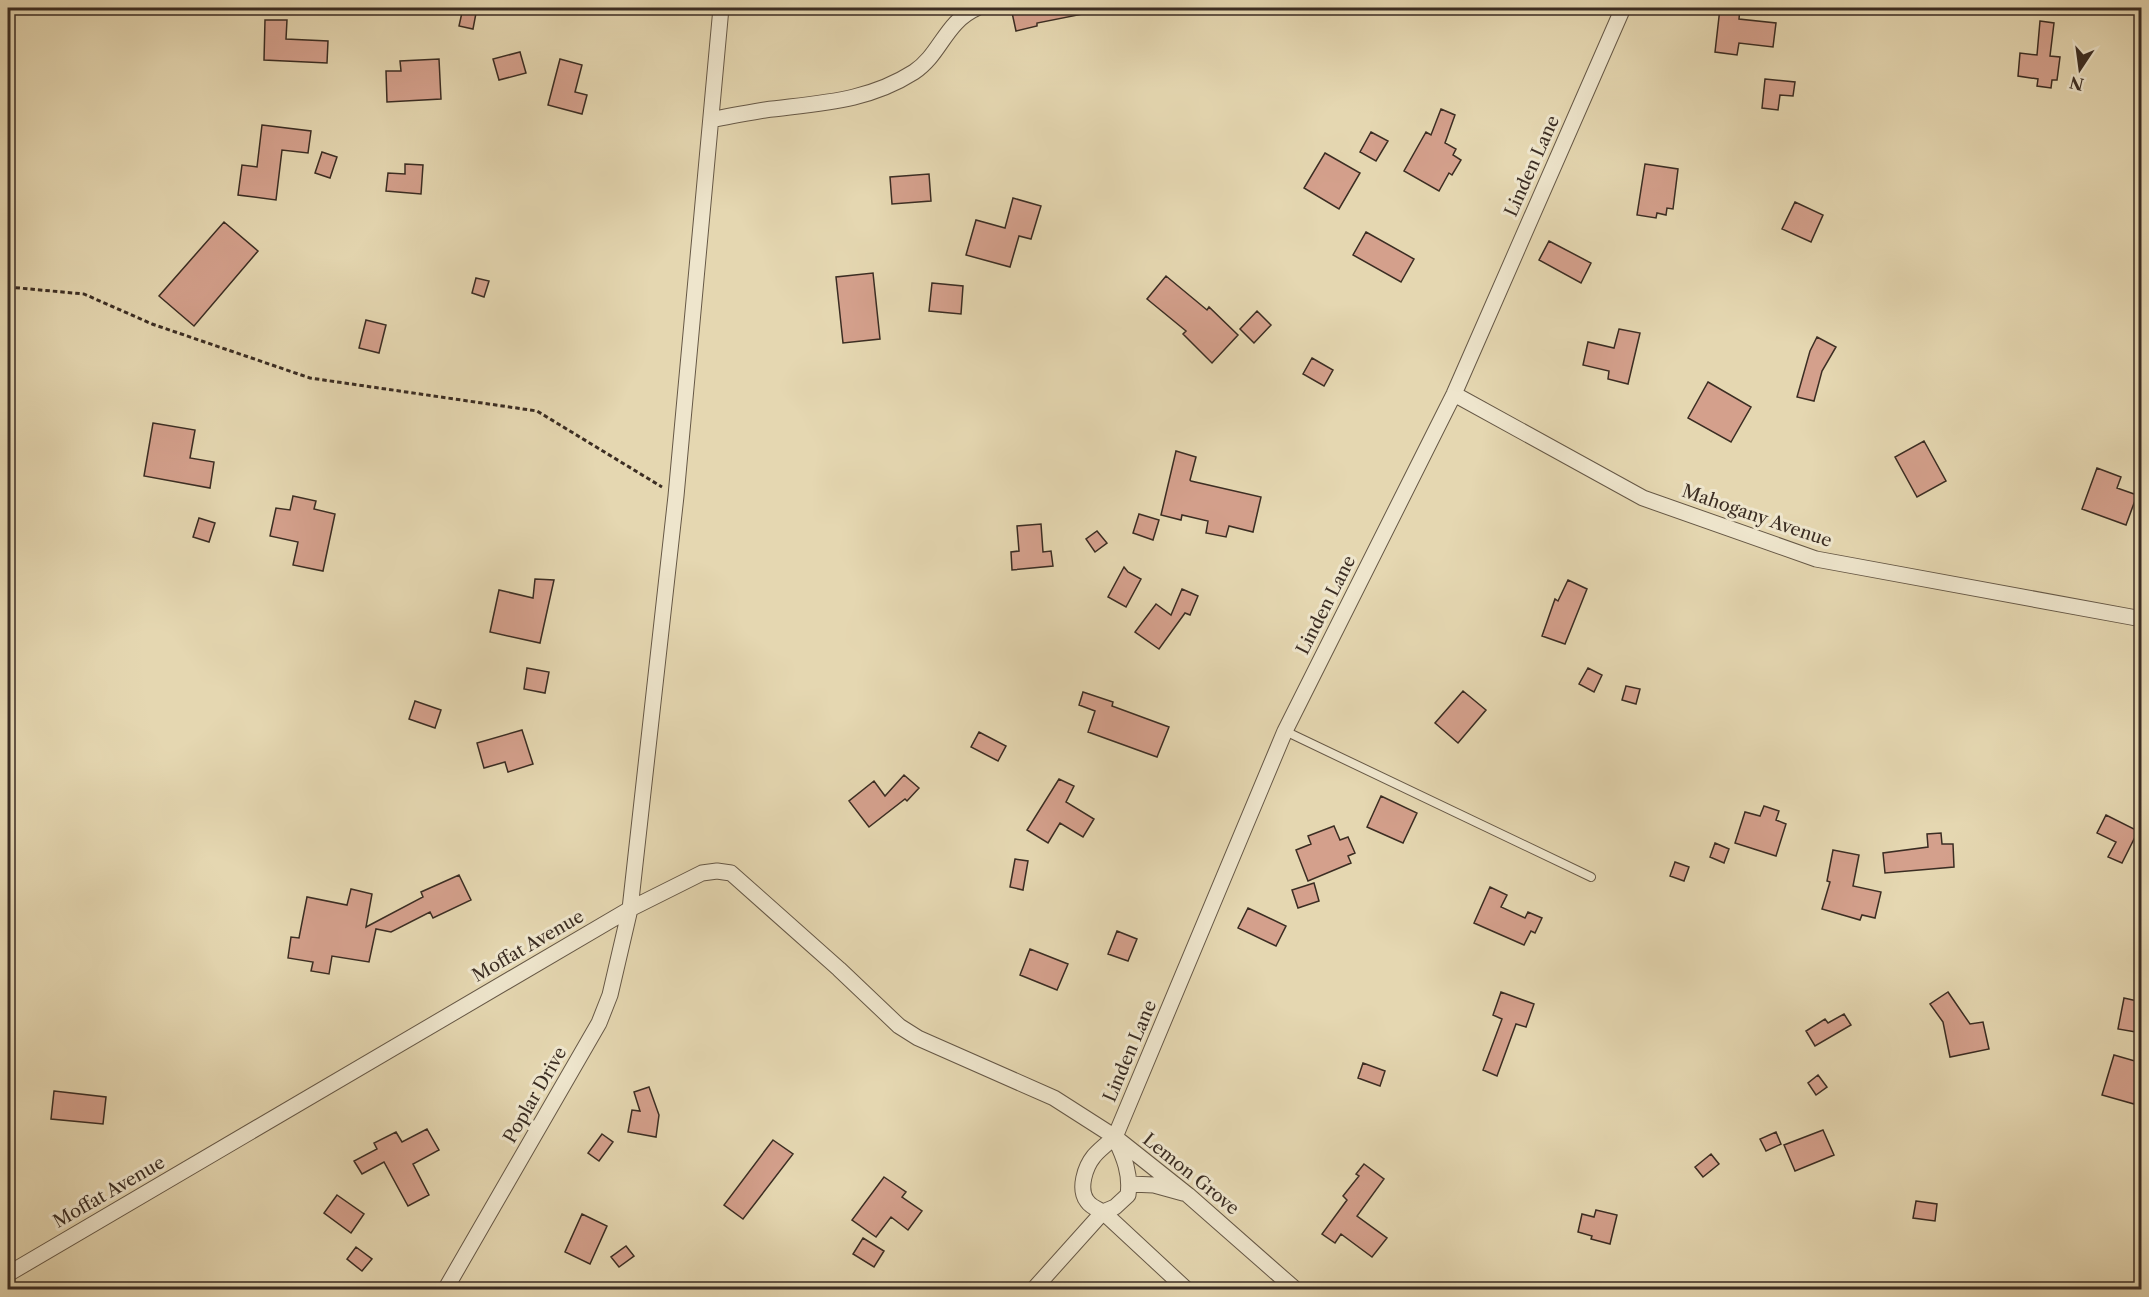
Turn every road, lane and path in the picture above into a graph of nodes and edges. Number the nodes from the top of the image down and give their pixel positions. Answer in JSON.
{"nodes":[{"id":1,"x":721,"y":8,"type":"edge"},
{"id":2,"x":977,"y":8,"type":"edge"},
{"id":3,"x":1623,"y":8,"type":"edge"},
{"id":4,"x":711,"y":120,"type":"junction"},
{"id":5,"x":8,"y":287,"type":"edge"},
{"id":6,"x":1454,"y":394,"type":"junction"},
{"id":7,"x":676,"y":496,"type":"junction"},
{"id":8,"x":2142,"y":619,"type":"edge"},
{"id":9,"x":1285,"y":731,"type":"junction"},
{"id":10,"x":1591,"y":877,"type":"dead end"},
{"id":11,"x":630,"y":909,"type":"junction"},
{"id":12,"x":1054,"y":1098,"type":"joint"},
{"id":13,"x":1115,"y":1137,"type":"junction"},
{"id":14,"x":1130,"y":1184,"type":"junction"},
{"id":15,"x":1188,"y":1194,"type":"junction"},
{"id":16,"x":1103,"y":1212,"type":"junction"},
{"id":17,"x":8,"y":1274,"type":"edge"},
{"id":18,"x":445,"y":1290,"type":"edge"},
{"id":19,"x":1033,"y":1290,"type":"edge"},
{"id":20,"x":1187,"y":1290,"type":"edge"},
{"id":21,"x":1296,"y":1290,"type":"edge"}],
"edges":[{"from":1,"to":4,"type":"street","name":"Poplar Drive"},
{"from":2,"to":4,"type":"street"},
{"from":3,"to":6,"type":"street","name":"Linden Lane"},
{"from":4,"to":7,"type":"street","name":"Poplar Drive"},
{"from":5,"to":7,"type":"path"},
{"from":6,"to":8,"type":"street","name":"Mahogany Avenue"},
{"from":6,"to":9,"type":"street","name":"Linden Lane"},
{"from":7,"to":11,"type":"street","name":"Poplar Drive"},
{"from":9,"to":10,"type":"lane"},
{"from":9,"to":13,"type":"street","name":"Linden Lane"},
{"from":11,"to":12,"type":"street","name":"Moffat Avenue"},
{"from":11,"to":17,"type":"street","name":"Moffat Avenue"},
{"from":11,"to":18,"type":"street","name":"Poplar Drive"},
{"from":12,"to":13,"type":"street","name":"Lemon Grove"},
{"from":13,"to":14,"type":"street"},
{"from":13,"to":15,"type":"street","name":"Lemon Grove"},
{"from":13,"to":16,"type":"street","name":"Linden Lane"},
{"from":14,"to":15,"type":"street"},
{"from":14,"to":16,"type":"street"},
{"from":15,"to":21,"type":"street","name":"Lemon Grove"},
{"from":16,"to":19,"type":"street"},
{"from":16,"to":20,"type":"street","name":"Linden Lane"}]}
